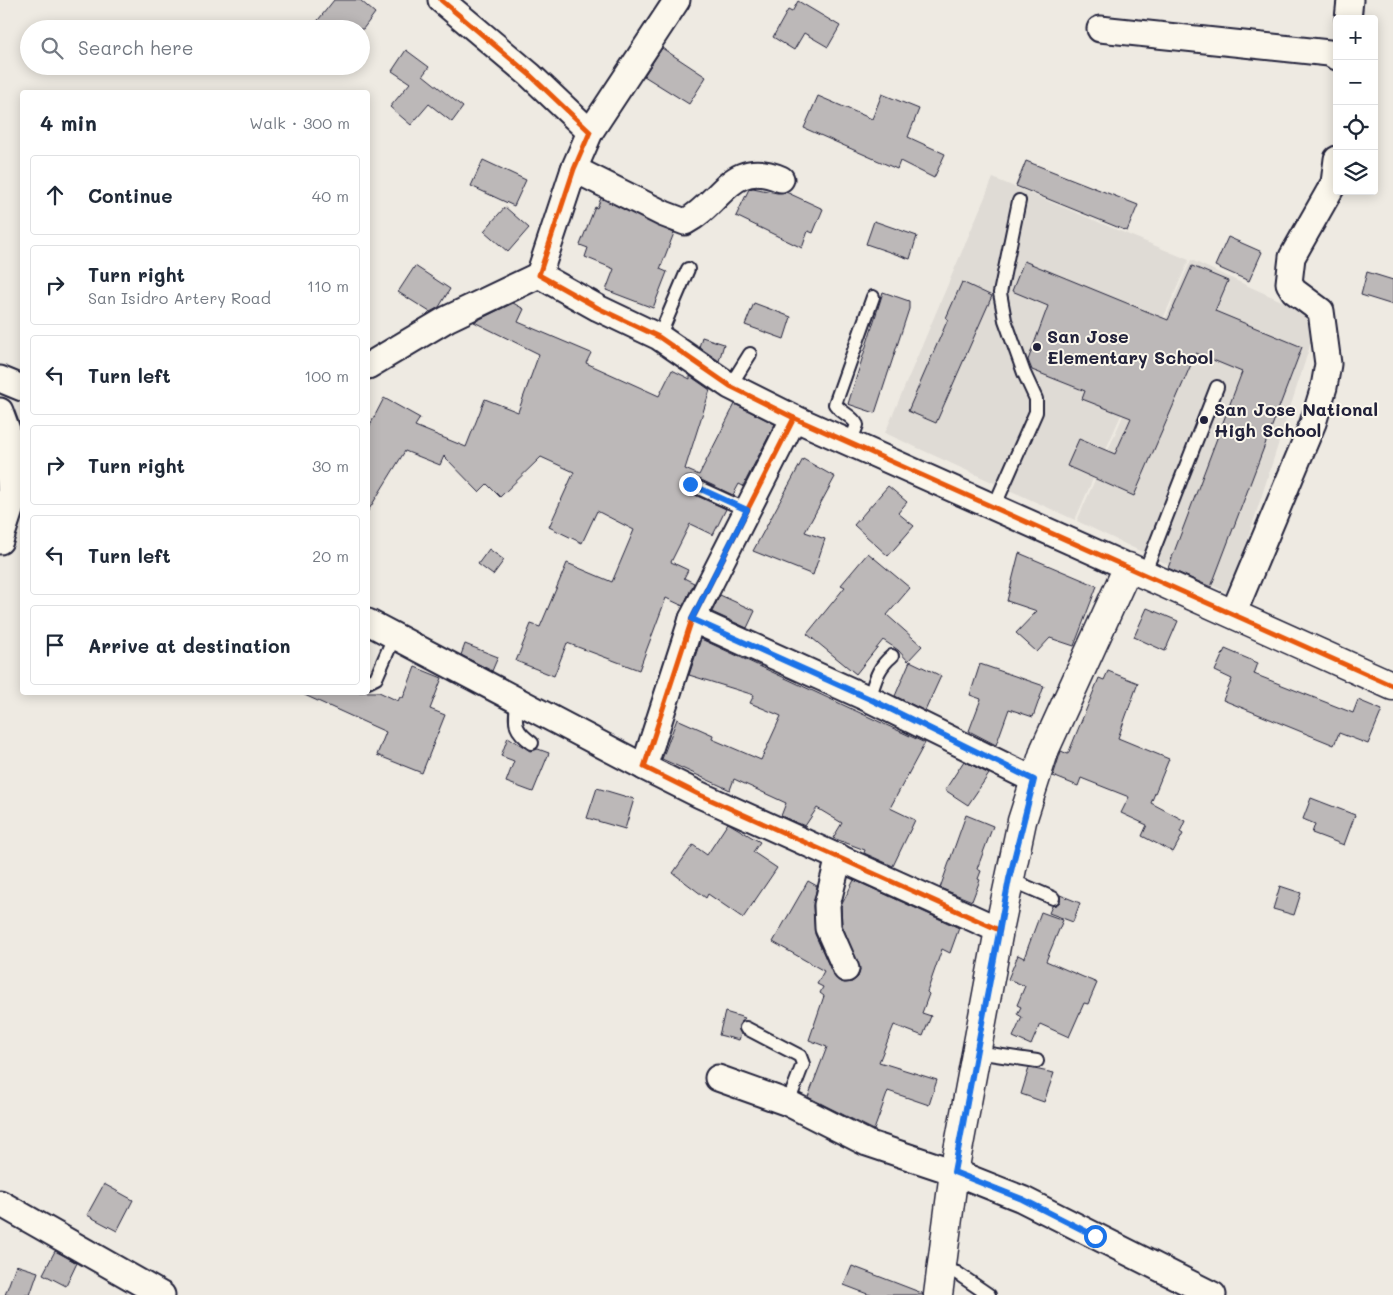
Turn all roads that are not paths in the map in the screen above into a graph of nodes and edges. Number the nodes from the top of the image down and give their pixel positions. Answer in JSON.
{"nodes":[{"id":1,"x":441,"y":0,"type":"edge"},
{"id":2,"x":677,"y":0,"type":"edge"},
{"id":3,"x":1350,"y":0,"type":"edge"},
{"id":4,"x":1348,"y":15,"type":"edge"},
{"id":5,"x":1100,"y":29,"type":"dead end"},
{"id":6,"x":1333,"y":55,"type":"edge"},
{"id":7,"x":590,"y":132,"type":"junction"},
{"id":8,"x":574,"y":169,"type":"junction"},
{"id":9,"x":781,"y":178,"type":"dead end"},
{"id":10,"x":1333,"y":185,"type":"edge"},
{"id":11,"x":1019,"y":201,"type":"dead end"},
{"id":12,"x":688,"y":269,"type":"dead end"},
{"id":13,"x":538,"y":274,"type":"junction"},
{"id":14,"x":873,"y":297,"type":"dead end"},
{"id":15,"x":660,"y":337,"type":"junction"},
{"id":16,"x":750,"y":354,"type":"dead end"},
{"id":17,"x":370,"y":365,"type":"edge"},
{"id":18,"x":0,"y":379,"type":"edge"},
{"id":19,"x":730,"y":386,"type":"junction"},
{"id":20,"x":20,"y":387,"type":"edge"},
{"id":21,"x":1218,"y":387,"type":"dead end"},
{"id":22,"x":0,"y":411,"type":"edge"},
{"id":23,"x":794,"y":418,"type":"junction"},
{"id":24,"x":850,"y":443,"type":"junction"},
{"id":25,"x":690,"y":484,"type":"dead end"},
{"id":26,"x":994,"y":507,"type":"junction"},
{"id":27,"x":747,"y":510,"type":"junction"},
{"id":28,"x":0,"y":542,"type":"edge"},
{"id":29,"x":1136,"y":571,"type":"junction"},
{"id":30,"x":1233,"y":614,"type":"junction"},
{"id":31,"x":692,"y":619,"type":"junction"},
{"id":32,"x":370,"y":623,"type":"edge"},
{"id":33,"x":394,"y":637,"type":"junction"},
{"id":34,"x":892,"y":656,"type":"dead end"},
{"id":35,"x":370,"y":681,"type":"edge"},
{"id":36,"x":1393,"y":686,"type":"edge"},
{"id":37,"x":870,"y":699,"type":"junction"},
{"id":38,"x":518,"y":702,"type":"junction"},
{"id":39,"x":532,"y":743,"type":"dead end"},
{"id":40,"x":644,"y":767,"type":"junction"},
{"id":41,"x":1034,"y":780,"type":"junction"},
{"id":42,"x":839,"y":858,"type":"junction"},
{"id":43,"x":1009,"y":879,"type":"junction"},
{"id":44,"x":1053,"y":898,"type":"dead end"},
{"id":45,"x":999,"y":930,"type":"junction"},
{"id":46,"x":846,"y":970,"type":"dead end"},
{"id":47,"x":746,"y":1028,"type":"dead end"},
{"id":48,"x":976,"y":1052,"type":"junction"},
{"id":49,"x":1037,"y":1061,"type":"dead end"},
{"id":50,"x":718,"y":1078,"type":"dead end"},
{"id":51,"x":788,"y":1103,"type":"junction"},
{"id":52,"x":954,"y":1172,"type":"junction"},
{"id":53,"x":0,"y":1203,"type":"edge"},
{"id":54,"x":941,"y":1268,"type":"junction"},
{"id":55,"x":162,"y":1295,"type":"edge"},
{"id":56,"x":938,"y":1295,"type":"edge"},
{"id":57,"x":989,"y":1295,"type":"edge"},
{"id":58,"x":1213,"y":1295,"type":"edge"}],
"edges":[{"from":1,"to":7,"type":"street"},
{"from":2,"to":7,"type":"street"},
{"from":3,"to":4,"type":"street"},
{"from":5,"to":6,"type":"street"},
{"from":7,"to":8,"type":"street"},
{"from":8,"to":9,"type":"street"},
{"from":8,"to":13,"type":"street"},
{"from":10,"to":30,"type":"street"},
{"from":11,"to":26,"type":"lane"},
{"from":12,"to":15,"type":"lane"},
{"from":13,"to":15,"type":"street"},
{"from":13,"to":17,"type":"street"},
{"from":14,"to":24,"type":"lane"},
{"from":15,"to":19,"type":"street"},
{"from":16,"to":19,"type":"lane"},
{"from":18,"to":20,"type":"street"},
{"from":19,"to":23,"type":"street"},
{"from":21,"to":29,"type":"lane"},
{"from":22,"to":28,"type":"street"},
{"from":23,"to":24,"type":"street"},
{"from":23,"to":27,"type":"street"},
{"from":24,"to":26,"type":"street"},
{"from":25,"to":27,"type":"lane"},
{"from":26,"to":29,"type":"street"},
{"from":27,"to":31,"type":"street"},
{"from":29,"to":30,"type":"street"},
{"from":29,"to":41,"type":"street"},
{"from":30,"to":36,"type":"street"},
{"from":31,"to":37,"type":"street"},
{"from":31,"to":40,"type":"street"},
{"from":32,"to":33,"type":"street"},
{"from":33,"to":35,"type":"lane"},
{"from":33,"to":38,"type":"street"},
{"from":34,"to":37,"type":"lane"},
{"from":37,"to":41,"type":"street"},
{"from":38,"to":39,"type":"lane"},
{"from":38,"to":40,"type":"street"},
{"from":40,"to":42,"type":"street"},
{"from":41,"to":43,"type":"street"},
{"from":42,"to":45,"type":"street"},
{"from":42,"to":46,"type":"street"},
{"from":43,"to":44,"type":"lane"},
{"from":43,"to":45,"type":"street"},
{"from":45,"to":48,"type":"street"},
{"from":47,"to":51,"type":"lane"},
{"from":48,"to":49,"type":"lane"},
{"from":48,"to":52,"type":"street"},
{"from":50,"to":51,"type":"street"},
{"from":51,"to":52,"type":"street"},
{"from":52,"to":54,"type":"street"},
{"from":52,"to":58,"type":"street"},
{"from":53,"to":55,"type":"street"},
{"from":54,"to":56,"type":"street"},
{"from":54,"to":57,"type":"lane"}]}
